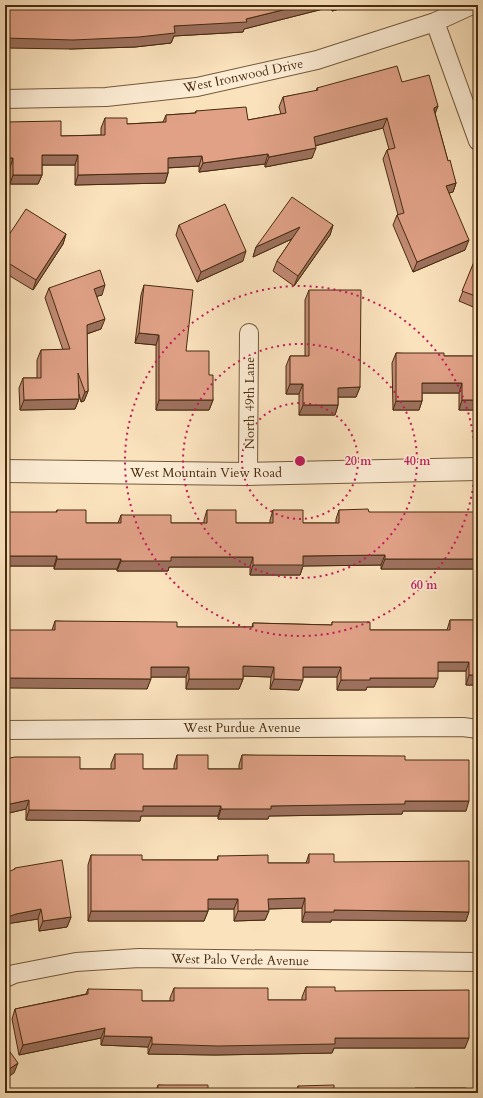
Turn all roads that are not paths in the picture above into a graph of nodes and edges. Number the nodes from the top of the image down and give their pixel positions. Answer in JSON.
{"nodes":[{"id":1,"x":472,"y":5,"type":"edge"},
{"id":2,"x":435,"y":22,"type":"junction"},
{"id":3,"x":5,"y":99,"type":"edge"},
{"id":4,"x":478,"y":141,"type":"edge"},
{"id":5,"x":249,"y":333,"type":"dead end"},
{"id":6,"x":478,"y":469,"type":"edge"},
{"id":7,"x":5,"y":471,"type":"edge"},
{"id":8,"x":248,"y":474,"type":"junction"},
{"id":9,"x":5,"y":730,"type":"edge"},
{"id":10,"x":478,"y":730,"type":"edge"},
{"id":11,"x":478,"y":962,"type":"edge"},
{"id":12,"x":5,"y":978,"type":"edge"}],
"edges":[{"from":1,"to":2,"type":"street","name":"West Ironwood Drive"},
{"from":2,"to":3,"type":"street","name":"West Ironwood Drive"},
{"from":2,"to":4,"type":"street"},
{"from":5,"to":8,"type":"street","name":"North 49th Lane"},
{"from":6,"to":8,"type":"street","name":"West Mountain View Road"},
{"from":7,"to":8,"type":"street","name":"West Mountain View Road"},
{"from":9,"to":10,"type":"street","name":"West Purdue Avenue"},
{"from":11,"to":12,"type":"street","name":"West Palo Verde Avenue"}]}
